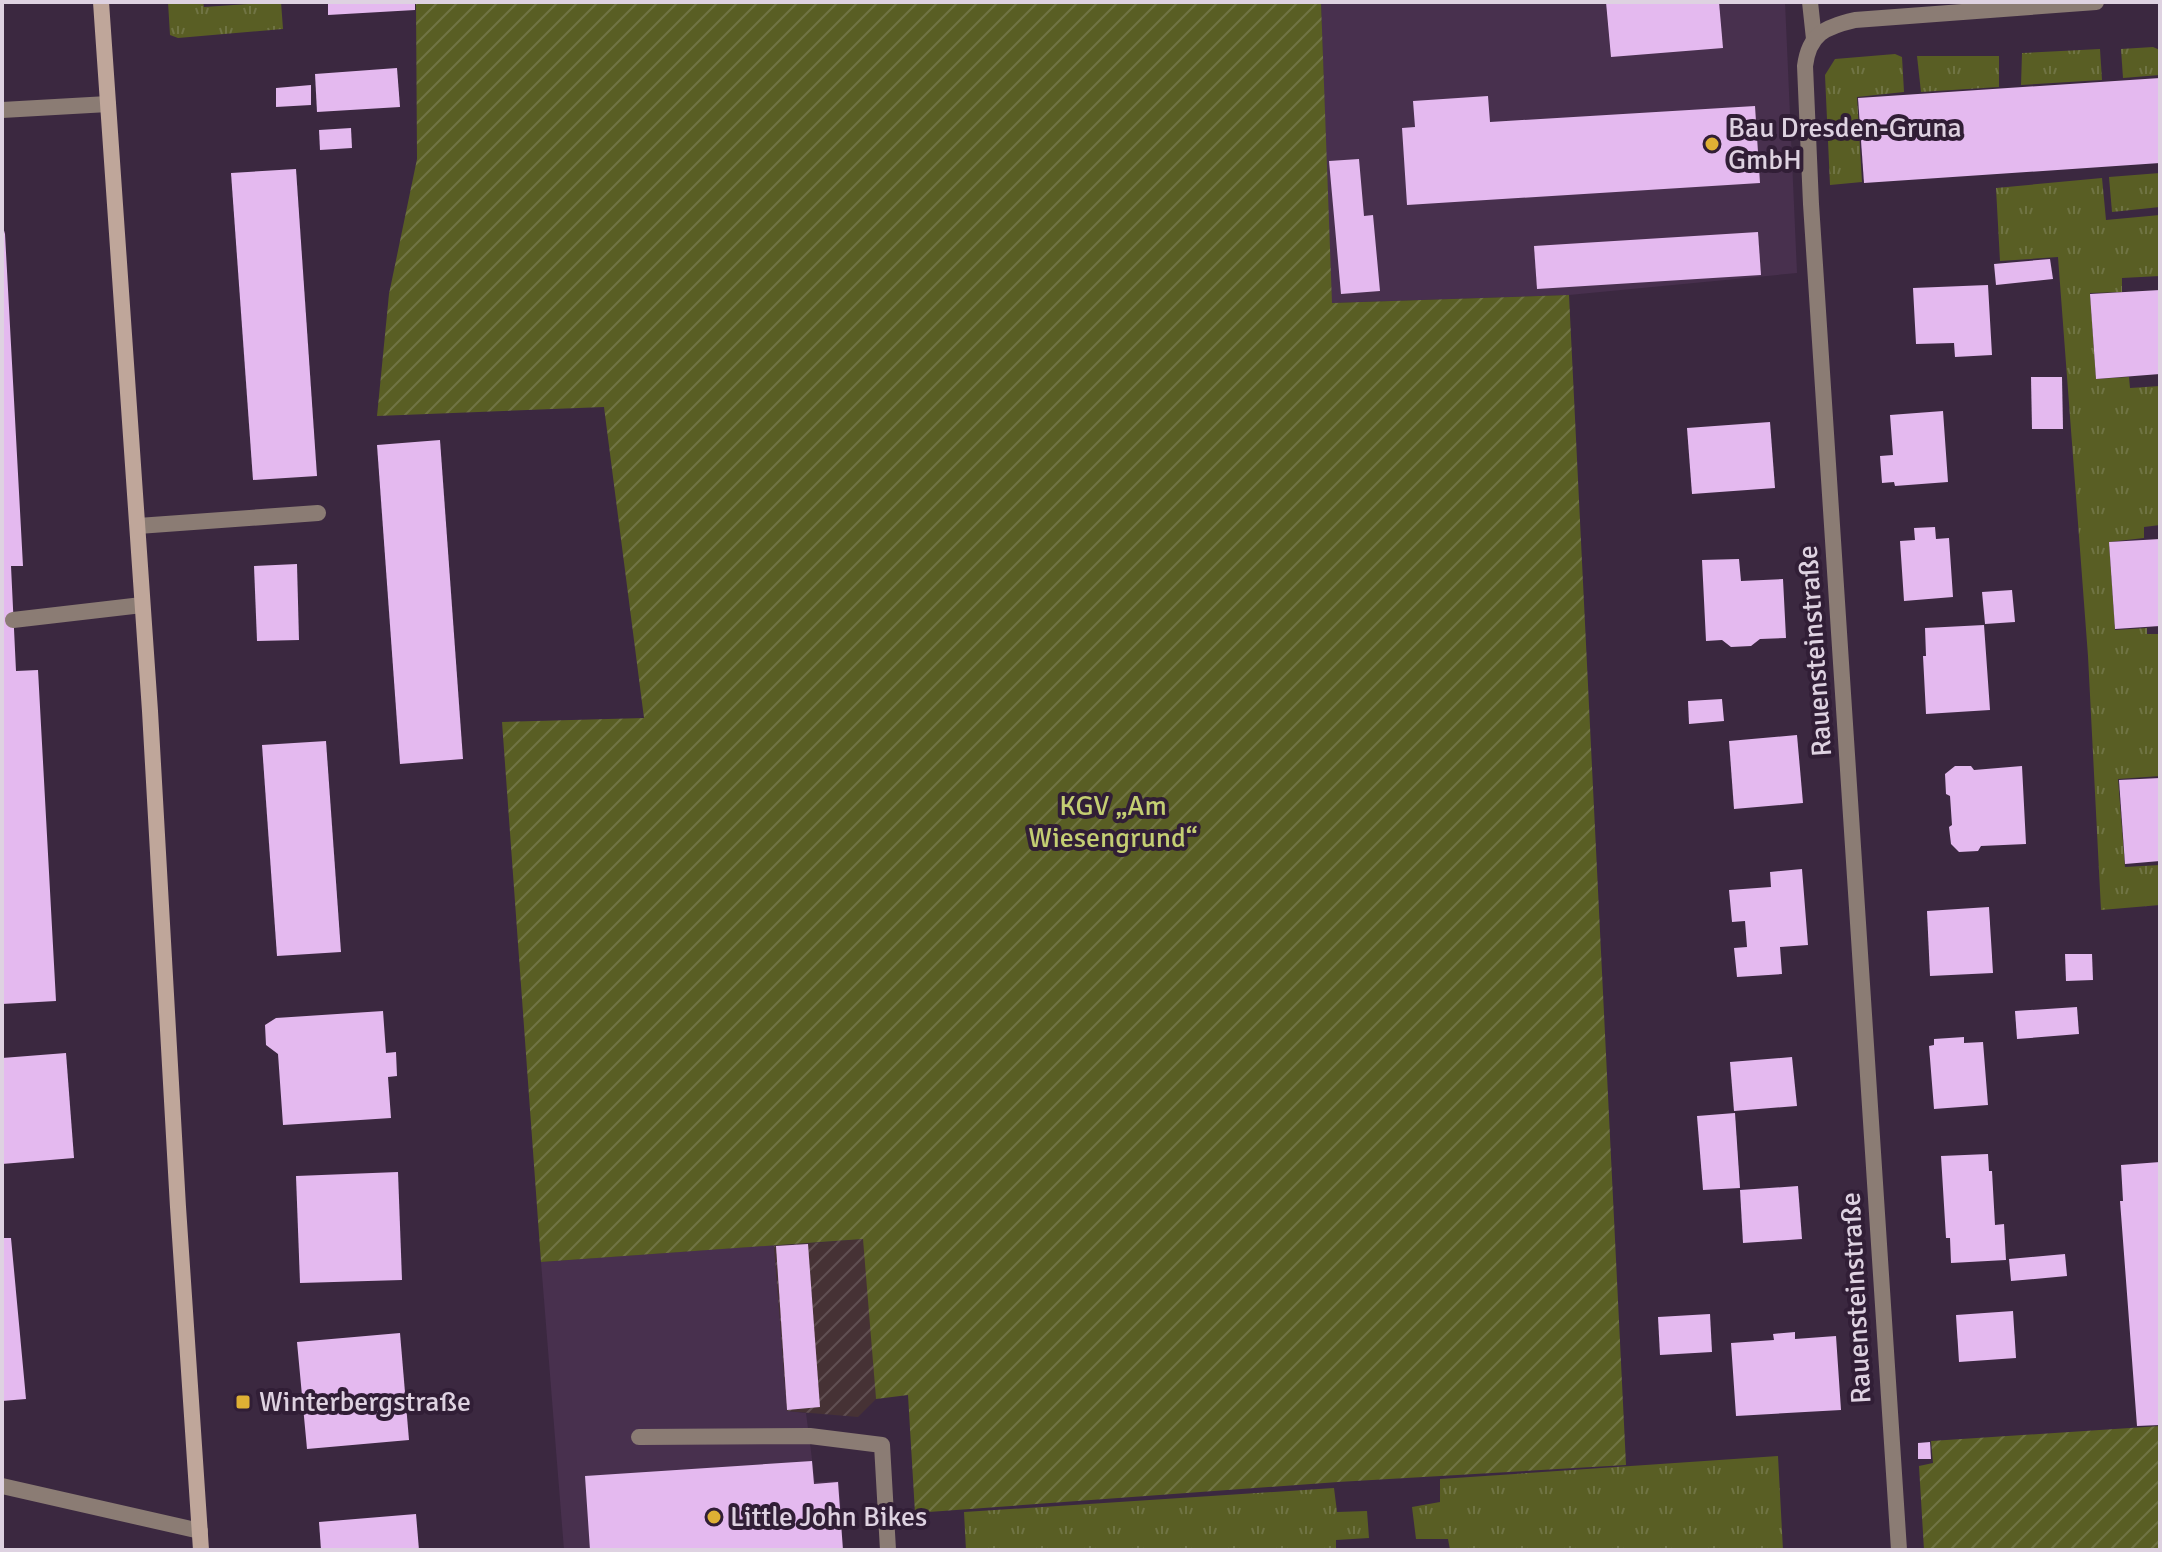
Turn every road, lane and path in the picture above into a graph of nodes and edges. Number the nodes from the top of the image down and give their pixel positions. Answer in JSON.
{"nodes":[{"id":1,"x":101,"y":2,"type":"edge"},
{"id":2,"x":1810,"y":2,"type":"edge"},
{"id":3,"x":2096,"y":2,"type":"edge"},
{"id":4,"x":1814,"y":39,"type":"junction"},
{"id":5,"x":108,"y":104,"type":"junction"},
{"id":6,"x":2,"y":110,"type":"edge"},
{"id":7,"x":318,"y":513,"type":"dead end"},
{"id":8,"x":138,"y":526,"type":"junction"},
{"id":9,"x":142,"y":605,"type":"junction"},
{"id":10,"x":13,"y":620,"type":"dead end"},
{"id":11,"x":639,"y":1437,"type":"dead end"},
{"id":12,"x":2,"y":1486,"type":"edge"},
{"id":13,"x":200,"y":1531,"type":"junction"},
{"id":14,"x":201,"y":1550,"type":"edge"},
{"id":15,"x":888,"y":1550,"type":"edge"},
{"id":16,"x":1899,"y":1550,"type":"edge"}],
"edges":[{"from":1,"to":5,"type":"main road"},
{"from":2,"to":4,"type":"street","name":"Rauensteinstraße"},
{"from":3,"to":4,"type":"street"},
{"from":4,"to":16,"type":"street","name":"Rauensteinstraße"},
{"from":5,"to":6,"type":"street"},
{"from":5,"to":8,"type":"main road"},
{"from":7,"to":8,"type":"street"},
{"from":8,"to":9,"type":"main road"},
{"from":9,"to":10,"type":"street"},
{"from":9,"to":13,"type":"main road"},
{"from":11,"to":15,"type":"street"},
{"from":12,"to":13,"type":"street"},
{"from":13,"to":14,"type":"main road"}]}
